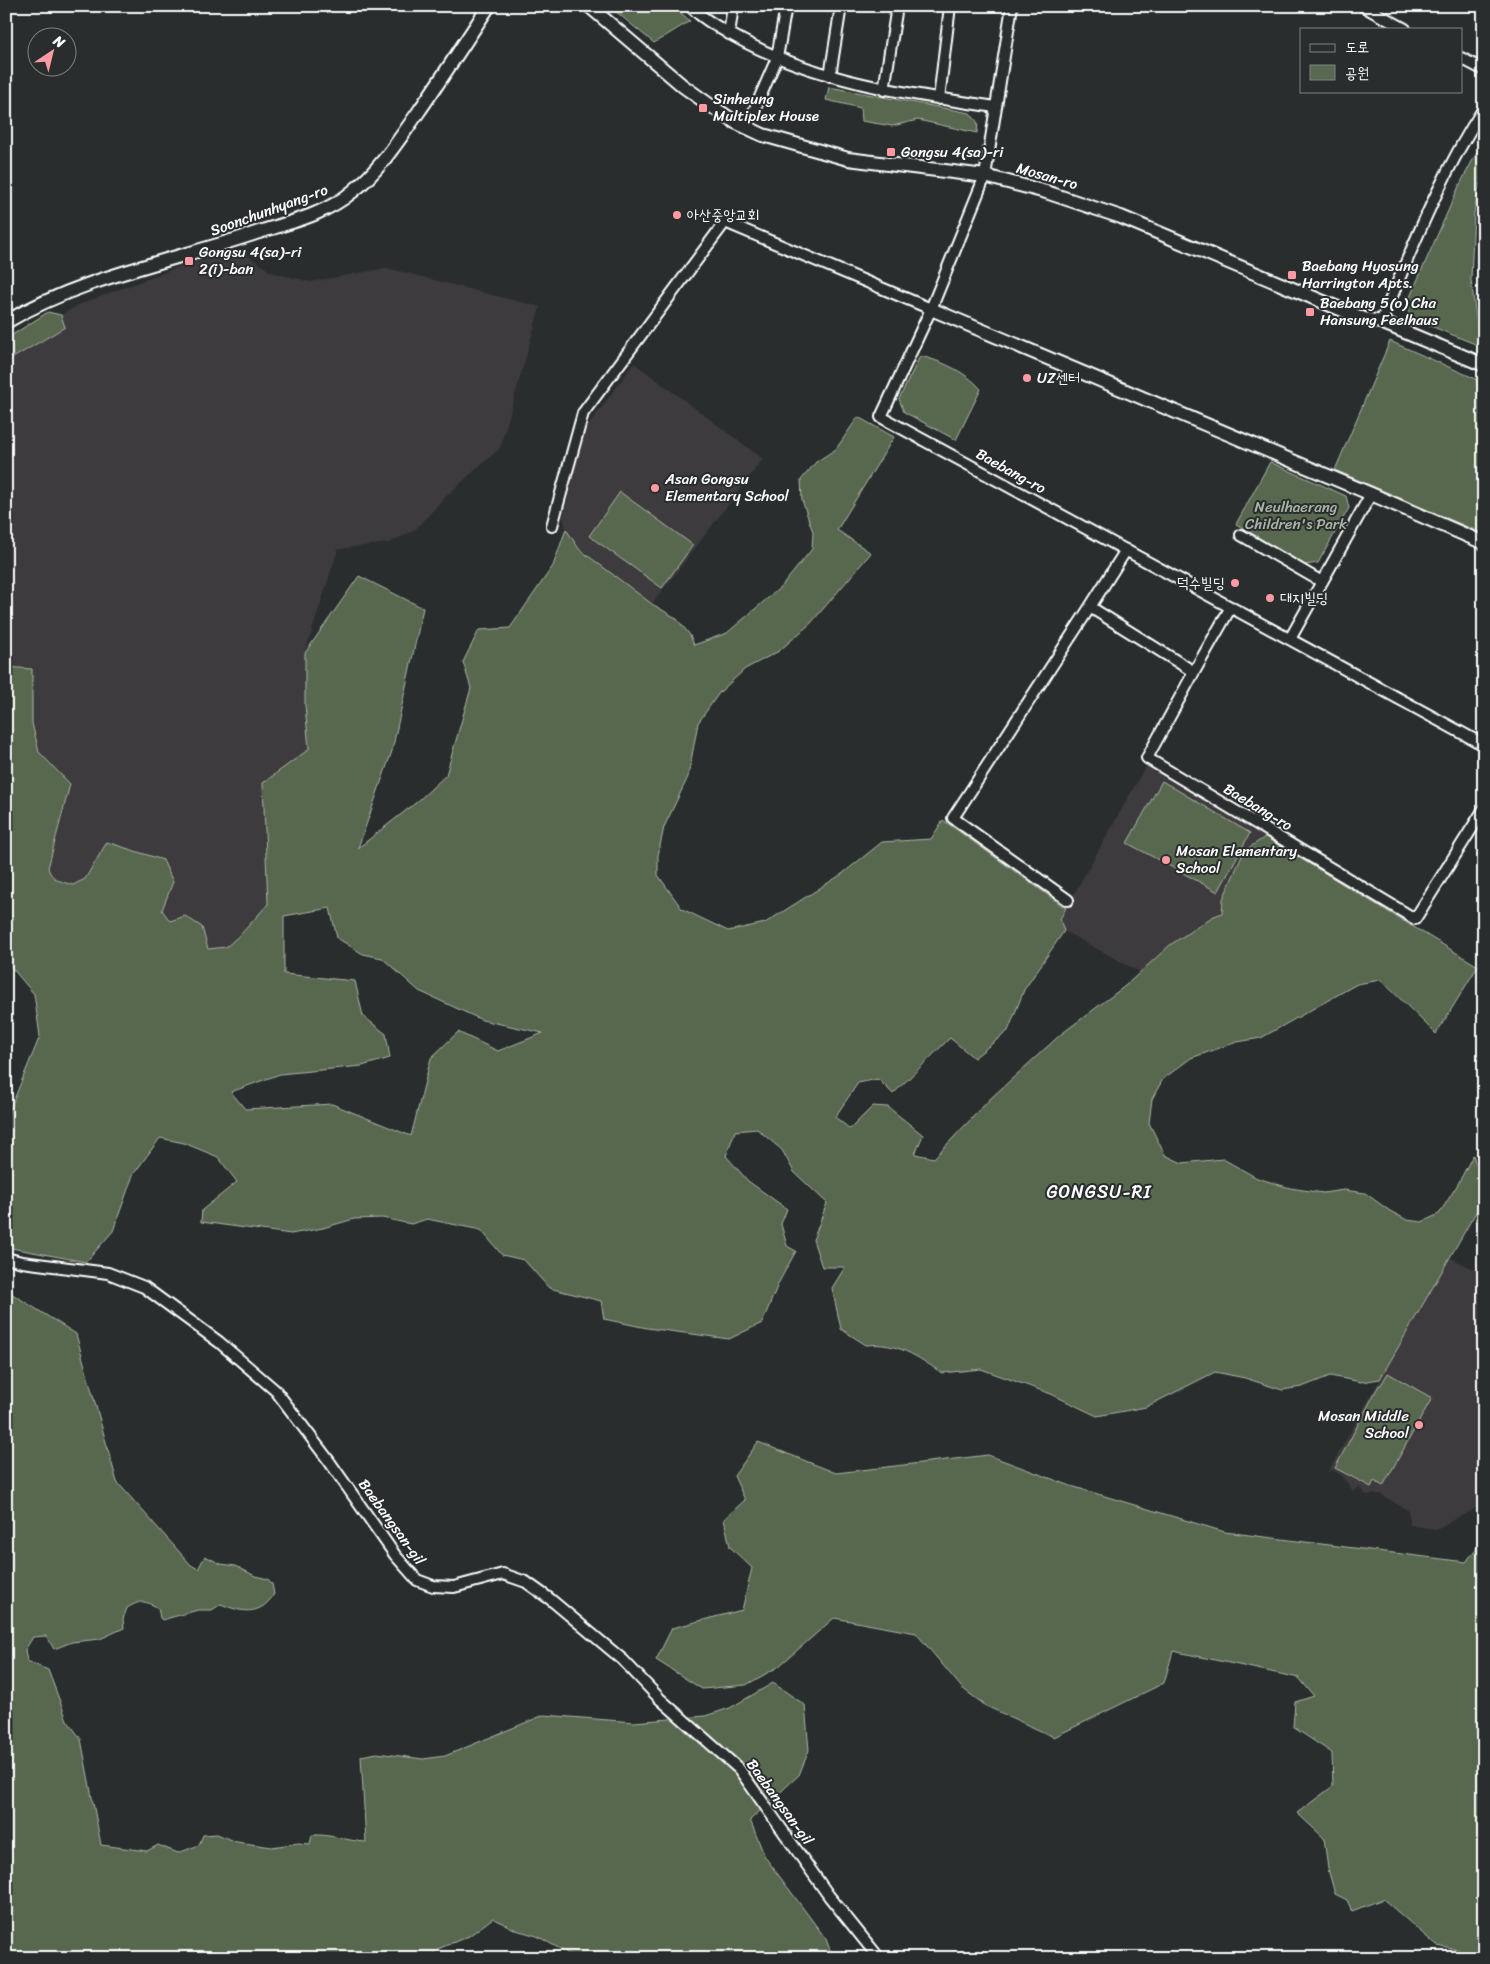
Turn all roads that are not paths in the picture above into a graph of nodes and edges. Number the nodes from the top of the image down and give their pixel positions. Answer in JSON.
{"nodes":[{"id":1,"x":488,"y":6,"type":"edge"},
{"id":2,"x":589,"y":6,"type":"edge"},
{"id":3,"x":690,"y":6,"type":"edge"},
{"id":4,"x":733,"y":6,"type":"edge"},
{"id":5,"x":786,"y":6,"type":"edge"},
{"id":6,"x":841,"y":6,"type":"edge"},
{"id":7,"x":897,"y":6,"type":"edge"},
{"id":8,"x":950,"y":6,"type":"edge"},
{"id":9,"x":1012,"y":6,"type":"edge"},
{"id":10,"x":1362,"y":6,"type":"edge"},
{"id":11,"x":1403,"y":28,"type":"edge"},
{"id":12,"x":729,"y":34,"type":"junction"},
{"id":13,"x":777,"y":58,"type":"junction"},
{"id":14,"x":1462,"y":59,"type":"edge"},
{"id":15,"x":1484,"y":70,"type":"edge"},
{"id":16,"x":830,"y":76,"type":"junction"},
{"id":17,"x":884,"y":90,"type":"junction"},
{"id":18,"x":939,"y":99,"type":"junction"},
{"id":19,"x":996,"y":107,"type":"junction"},
{"id":20,"x":1484,"y":108,"type":"edge"},
{"id":21,"x":747,"y":128,"type":"junction"},
{"id":22,"x":985,"y":176,"type":"junction"},
{"id":23,"x":932,"y":309,"type":"junction"},
{"id":24,"x":6,"y":322,"type":"edge"},
{"id":25,"x":1381,"y":322,"type":"junction"},
{"id":26,"x":1478,"y":363,"type":"edge"},
{"id":27,"x":1371,"y":494,"type":"junction"},
{"id":28,"x":552,"y":526,"type":"dead end"},
{"id":29,"x":1241,"y":535,"type":"dead end"},
{"id":30,"x":1484,"y":544,"type":"edge"},
{"id":31,"x":1126,"y":550,"type":"junction"},
{"id":32,"x":1322,"y":582,"type":"junction"},
{"id":33,"x":1090,"y":607,"type":"junction"},
{"id":34,"x":1231,"y":607,"type":"junction"},
{"id":35,"x":1290,"y":639,"type":"junction"},
{"id":36,"x":1194,"y":672,"type":"junction"},
{"id":37,"x":1484,"y":746,"type":"edge"},
{"id":38,"x":1484,"y":808,"type":"edge"},
{"id":39,"x":1068,"y":900,"type":"dead end"},
{"id":40,"x":6,"y":1258,"type":"edge"},
{"id":41,"x":879,"y":1958,"type":"edge"}],
"edges":[{"from":1,"to":24,"type":"street","name":"Soonchunhyang-ro"},
{"from":2,"to":21,"type":"street","name":"Mosan-ro"},
{"from":3,"to":12,"type":"street"},
{"from":4,"to":12,"type":"street"},
{"from":5,"to":13,"type":"street"},
{"from":6,"to":16,"type":"street"},
{"from":7,"to":17,"type":"street"},
{"from":8,"to":18,"type":"street"},
{"from":9,"to":19,"type":"street"},
{"from":10,"to":11,"type":"street"},
{"from":12,"to":13,"type":"street"},
{"from":13,"to":16,"type":"street"},
{"from":13,"to":21,"type":"street"},
{"from":14,"to":15,"type":"street"},
{"from":16,"to":17,"type":"street"},
{"from":17,"to":18,"type":"street"},
{"from":18,"to":19,"type":"street"},
{"from":19,"to":22,"type":"street"},
{"from":20,"to":25,"type":"street"},
{"from":21,"to":22,"type":"street","name":"Mosan-ro"},
{"from":22,"to":23,"type":"street"},
{"from":22,"to":25,"type":"street","name":"Mosan-ro"},
{"from":23,"to":27,"type":"street"},
{"from":23,"to":28,"type":"street"},
{"from":23,"to":31,"type":"street","name":"Baebang-ro"},
{"from":25,"to":26,"type":"street","name":"Mosan-ro"},
{"from":27,"to":30,"type":"street"},
{"from":27,"to":32,"type":"street"},
{"from":29,"to":32,"type":"street"},
{"from":31,"to":33,"type":"street"},
{"from":31,"to":34,"type":"street","name":"Baebang-ro"},
{"from":32,"to":35,"type":"street"},
{"from":33,"to":36,"type":"street"},
{"from":33,"to":39,"type":"street"},
{"from":34,"to":35,"type":"street","name":"Baebang-ro"},
{"from":34,"to":36,"type":"street","name":"Baebang-ro"},
{"from":35,"to":37,"type":"street","name":"Baebang-ro"},
{"from":36,"to":38,"type":"street","name":"Baebang-ro"},
{"from":40,"to":41,"type":"street","name":"Baebangsan-gil"}]}
